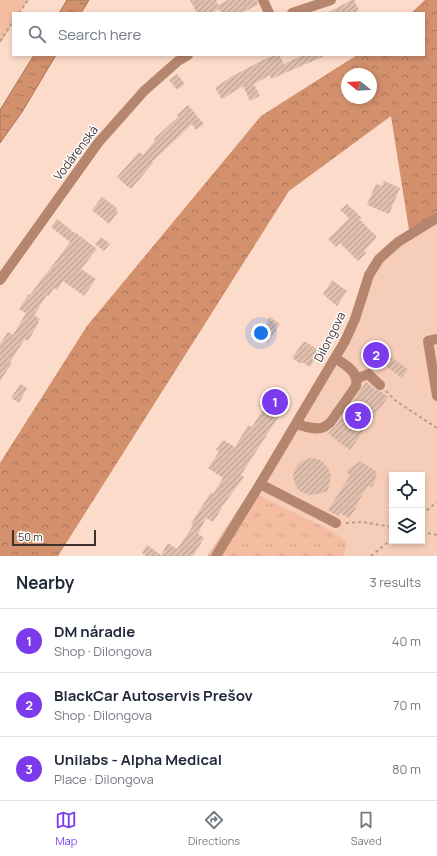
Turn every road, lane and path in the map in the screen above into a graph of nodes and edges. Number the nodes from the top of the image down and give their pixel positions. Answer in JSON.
{"nodes":[{"id":1,"x":28,"y":0,"type":"edge"},
{"id":2,"x":263,"y":0,"type":"edge"},
{"id":3,"x":330,"y":0,"type":"edge"},
{"id":4,"x":20,"y":12,"type":"edge"},
{"id":5,"x":269,"y":12,"type":"edge"},
{"id":6,"x":295,"y":12,"type":"edge"},
{"id":7,"x":12,"y":23,"type":"edge"},
{"id":8,"x":0,"y":41,"type":"edge"},
{"id":9,"x":187,"y":56,"type":"edge"},
{"id":10,"x":437,"y":218,"type":"edge"},
{"id":11,"x":0,"y":280,"type":"edge"},
{"id":12,"x":437,"y":339,"type":"edge"},
{"id":13,"x":335,"y":358,"type":"junction"},
{"id":14,"x":356,"y":379,"type":"junction"},
{"id":15,"x":380,"y":385,"type":"joint"},
{"id":16,"x":437,"y":396,"type":"edge"},
{"id":17,"x":296,"y":424,"type":"junction"},
{"id":18,"x":437,"y":428,"type":"edge"},
{"id":19,"x":260,"y":484,"type":"junction"},
{"id":20,"x":437,"y":502,"type":"edge"},
{"id":21,"x":425,"y":512,"type":"edge"},
{"id":22,"x":336,"y":524,"type":"joint"},
{"id":23,"x":389,"y":526,"type":"edge"},
{"id":24,"x":425,"y":533,"type":"edge"},
{"id":25,"x":437,"y":535,"type":"edge"},
{"id":26,"x":389,"y":541,"type":"edge"},
{"id":27,"x":216,"y":556,"type":"edge"},
{"id":28,"x":371,"y":556,"type":"edge"}],
"edges":[{"from":1,"to":4,"type":"path"},
{"from":2,"to":5,"type":"street"},
{"from":3,"to":6,"type":"street"},
{"from":7,"to":8,"type":"path"},
{"from":9,"to":11,"type":"street","name":"Vodárenská"},
{"from":10,"to":13,"type":"street","name":"Dilongova"},
{"from":12,"to":16,"type":"street"},
{"from":13,"to":14,"type":"street"},
{"from":13,"to":17,"type":"street","name":"Dilongova"},
{"from":14,"to":15,"type":"street"},
{"from":14,"to":17,"type":"street"},
{"from":15,"to":18,"type":"path"},
{"from":17,"to":19,"type":"street","name":"Dilongova"},
{"from":19,"to":22,"type":"street"},
{"from":19,"to":27,"type":"street","name":"Dilongova"},
{"from":20,"to":21,"type":"path"},
{"from":22,"to":23,"type":"path"},
{"from":24,"to":25,"type":"path"},
{"from":26,"to":28,"type":"path"}]}
